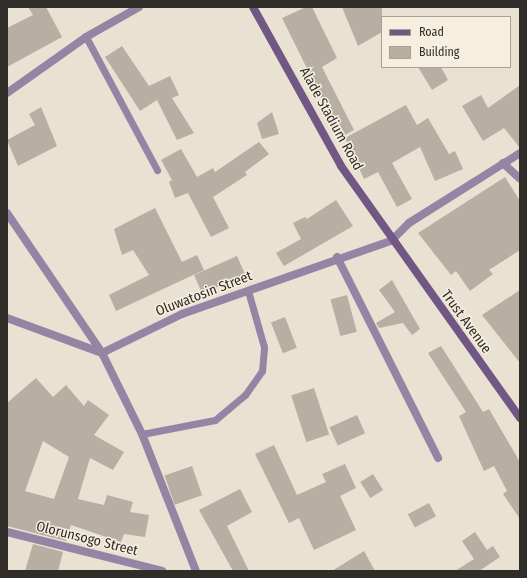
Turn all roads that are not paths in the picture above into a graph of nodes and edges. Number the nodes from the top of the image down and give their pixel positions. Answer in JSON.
{"nodes":[{"id":1,"x":139,"y":7,"type":"edge"},
{"id":2,"x":253,"y":7,"type":"edge"},
{"id":3,"x":86,"y":37,"type":"junction"},
{"id":4,"x":7,"y":93,"type":"edge"},
{"id":5,"x":520,"y":153,"type":"edge"},
{"id":6,"x":504,"y":164,"type":"junction"},
{"id":7,"x":157,"y":170,"type":"dead end"},
{"id":8,"x":520,"y":179,"type":"edge"},
{"id":9,"x":7,"y":213,"type":"edge"},
{"id":10,"x":391,"y":241,"type":"junction"},
{"id":11,"x":337,"y":258,"type":"junction"},
{"id":12,"x":248,"y":291,"type":"junction"},
{"id":13,"x":7,"y":318,"type":"edge"},
{"id":14,"x":102,"y":353,"type":"junction"},
{"id":15,"x":520,"y":418,"type":"edge"},
{"id":16,"x":142,"y":434,"type":"junction"},
{"id":17,"x":438,"y":458,"type":"dead end"},
{"id":18,"x":7,"y":532,"type":"edge"},
{"id":19,"x":162,"y":571,"type":"edge"},
{"id":20,"x":196,"y":571,"type":"edge"}],
"edges":[{"from":1,"to":3,"type":"street"},
{"from":2,"to":10,"type":"street","name":"Alade Stadium Road"},
{"from":3,"to":4,"type":"street"},
{"from":3,"to":7,"type":"lane"},
{"from":5,"to":6,"type":"street"},
{"from":6,"to":8,"type":"street"},
{"from":6,"to":10,"type":"street"},
{"from":9,"to":14,"type":"street"},
{"from":10,"to":11,"type":"street","name":"Oluwatosin Street"},
{"from":10,"to":15,"type":"street","name":"Trust Avenue"},
{"from":11,"to":12,"type":"street","name":"Oluwatosin Street"},
{"from":11,"to":17,"type":"street"},
{"from":12,"to":14,"type":"street","name":"Oluwatosin Street"},
{"from":12,"to":16,"type":"lane"},
{"from":13,"to":14,"type":"street"},
{"from":14,"to":16,"type":"street"},
{"from":16,"to":20,"type":"street"},
{"from":18,"to":19,"type":"street","name":"Olorunsogo Street"}]}
